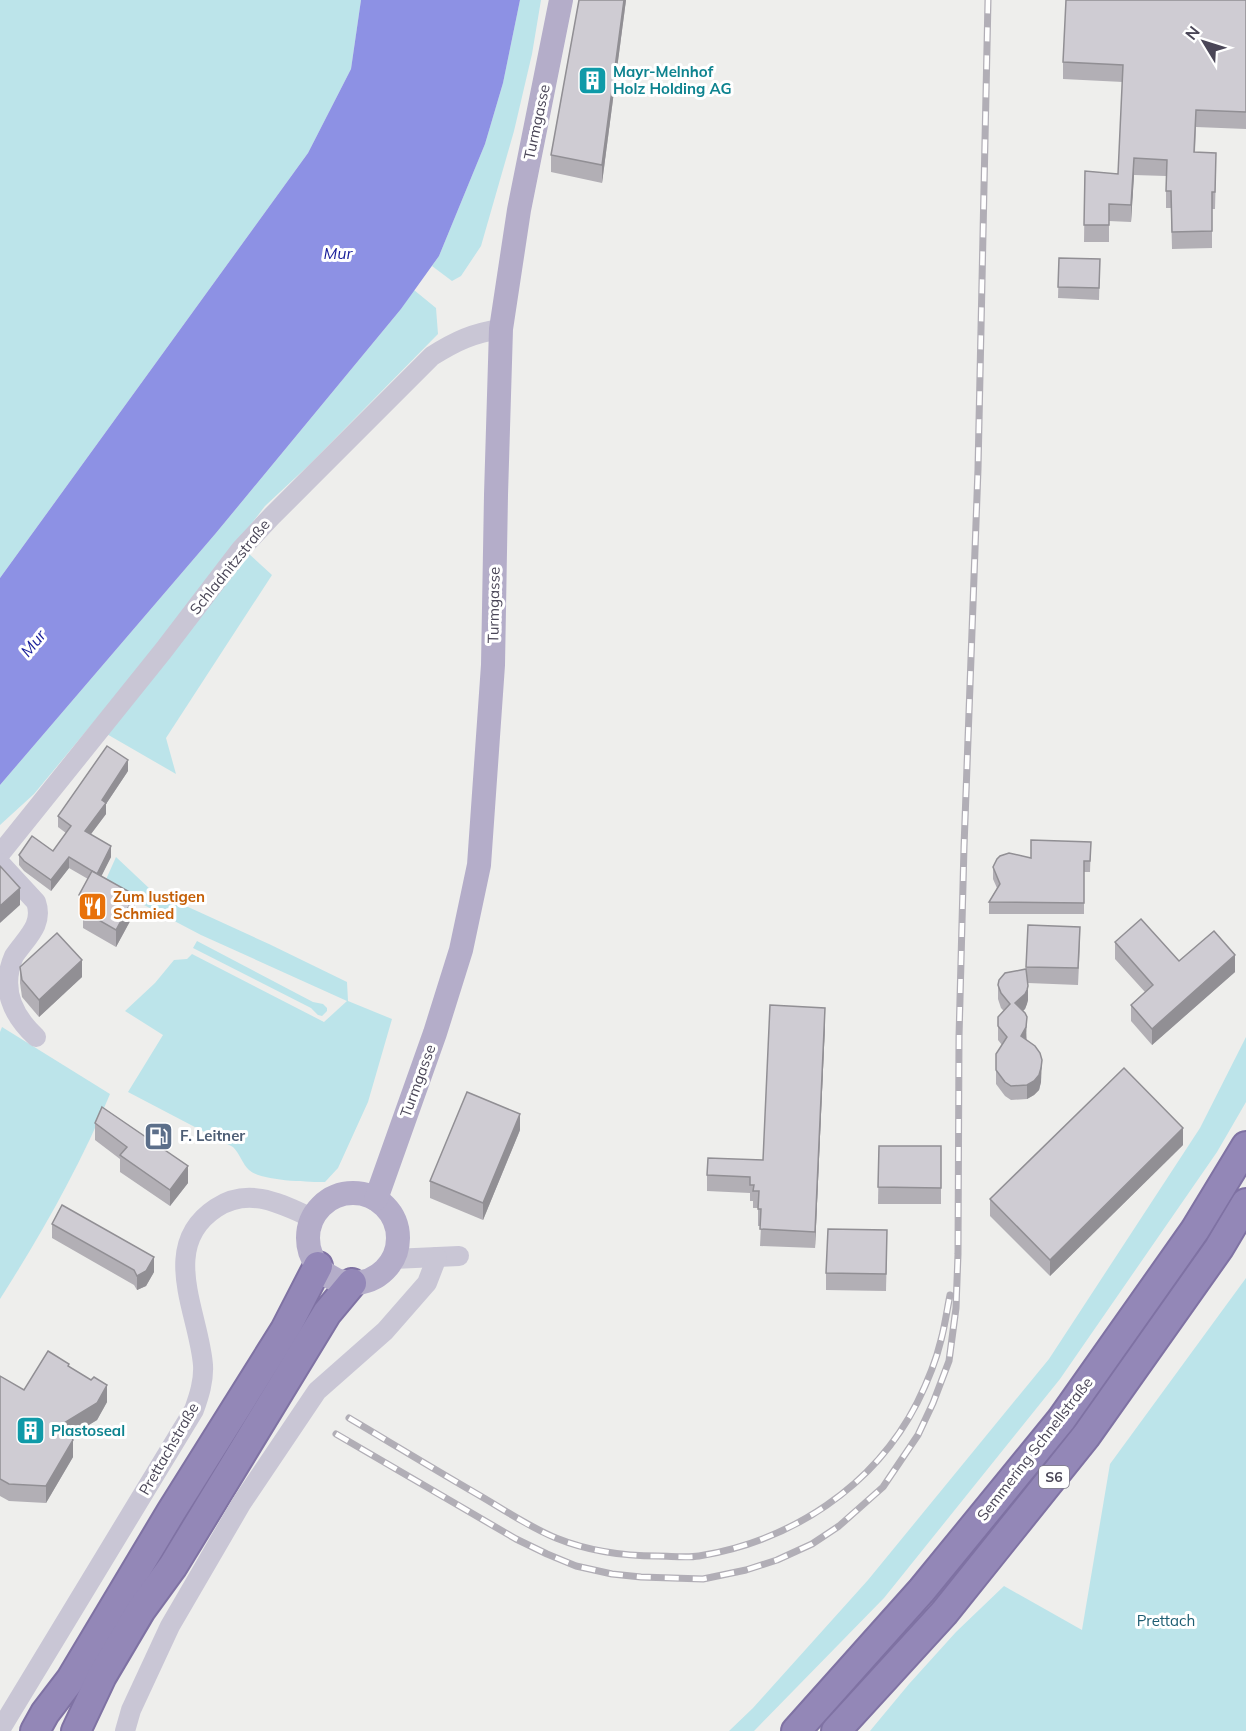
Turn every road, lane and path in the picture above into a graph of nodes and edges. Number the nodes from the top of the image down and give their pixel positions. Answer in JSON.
{"nodes":[{"id":1,"x":561,"y":0,"type":"edge"},
{"id":2,"x":501,"y":329,"type":"junction"},
{"id":3,"x":0,"y":854,"type":"edge"},
{"id":4,"x":0,"y":863,"type":"edge"},
{"id":5,"x":36,"y":1037,"type":"dead end"},
{"id":6,"x":1246,"y":1146,"type":"edge"},
{"id":7,"x":376,"y":1198,"type":"junction"},
{"id":8,"x":1246,"y":1203,"type":"edge"},
{"id":9,"x":312,"y":1218,"type":"junction"},
{"id":10,"x":459,"y":1256,"type":"dead end"},
{"id":11,"x":436,"y":1257,"type":"junction"},
{"id":12,"x":393,"y":1259,"type":"junction"},
{"id":13,"x":318,"y":1266,"type":"junction"},
{"id":14,"x":352,"y":1283,"type":"junction"},
{"id":15,"x":173,"y":1566,"type":"junction"},
{"id":16,"x":71,"y":1678,"type":"junction"},
{"id":17,"x":1,"y":1724,"type":"edge"},
{"id":18,"x":35,"y":1731,"type":"edge"},
{"id":19,"x":50,"y":1731,"type":"edge"},
{"id":20,"x":76,"y":1731,"type":"edge"},
{"id":21,"x":96,"y":1731,"type":"edge"},
{"id":22,"x":125,"y":1731,"type":"edge"},
{"id":23,"x":796,"y":1731,"type":"edge"},
{"id":24,"x":836,"y":1731,"type":"edge"}],
"edges":[{"from":1,"to":2,"type":"main road","name":"Turmgasse"},
{"from":2,"to":3,"type":"street","name":"Schladnitzstraße"},
{"from":2,"to":7,"type":"main road","name":"Turmgasse"},
{"from":4,"to":5,"type":"street"},
{"from":6,"to":23,"type":"highway","name":"Semmering Schnellstraße","number":"S6"},
{"from":7,"to":9,"type":"main road"},
{"from":7,"to":12,"type":"main road"},
{"from":8,"to":24,"type":"highway","name":"Semmering Schnellstraße","number":"S6"},
{"from":9,"to":13,"type":"main road"},
{"from":9,"to":17,"type":"street","name":"Prettachstraße"},
{"from":10,"to":11,"type":"street"},
{"from":11,"to":12,"type":"street"},
{"from":11,"to":22,"type":"street"},
{"from":12,"to":14,"type":"main road"},
{"from":13,"to":14,"type":"main road"},
{"from":13,"to":16,"type":"highway"},
{"from":14,"to":15,"type":"highway"},
{"from":15,"to":20,"type":"highway"},
{"from":15,"to":21,"type":"highway"},
{"from":16,"to":18,"type":"highway"},
{"from":16,"to":19,"type":"highway"}]}
